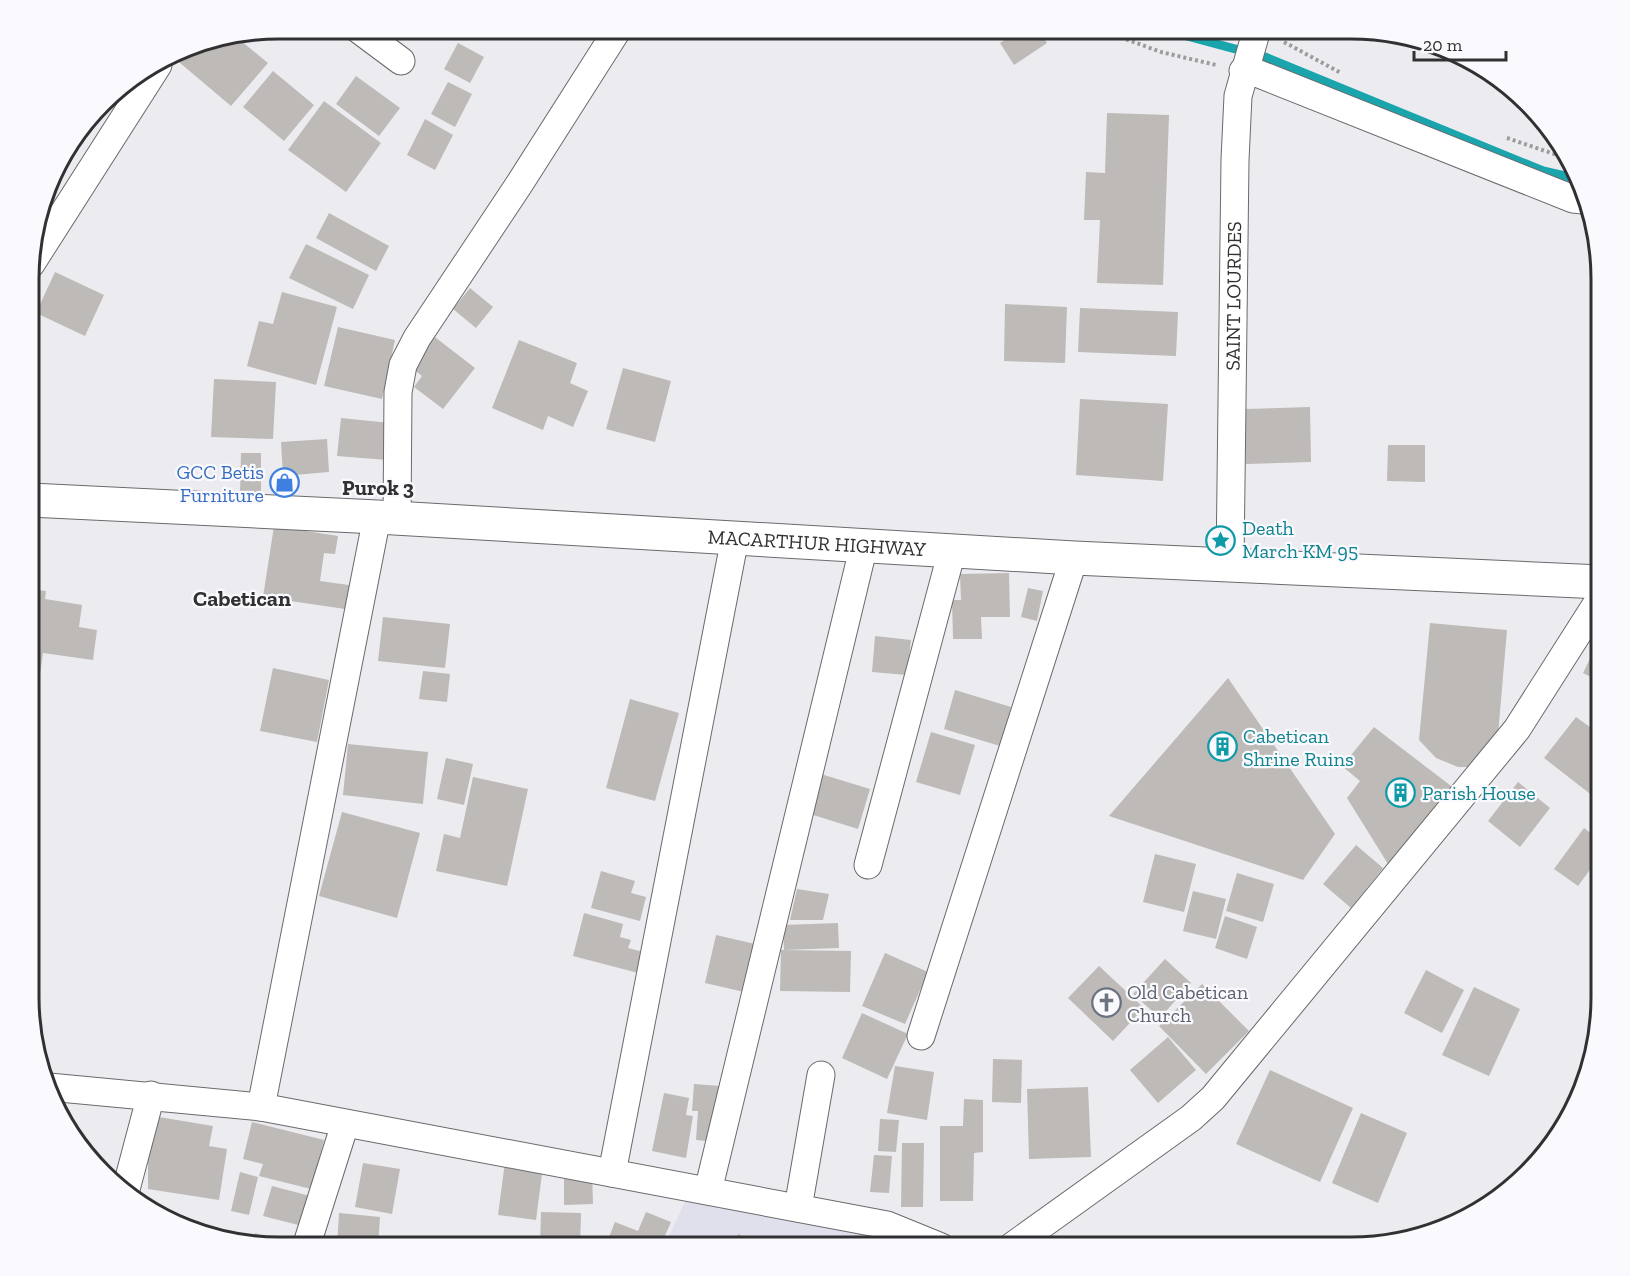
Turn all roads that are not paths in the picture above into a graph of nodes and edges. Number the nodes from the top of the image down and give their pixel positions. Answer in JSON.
{"nodes":[{"id":1,"x":372,"y":39,"type":"edge"},
{"id":2,"x":612,"y":39,"type":"edge"},
{"id":3,"x":1262,"y":39,"type":"edge"},
{"id":4,"x":401,"y":61,"type":"dead end"},
{"id":5,"x":1244,"y":68,"type":"junction"},
{"id":6,"x":151,"y":75,"type":"edge"},
{"id":7,"x":1577,"y":199,"type":"edge"},
{"id":8,"x":41,"y":248,"type":"edge"},
{"id":9,"x":39,"y":500,"type":"edge"},
{"id":10,"x":387,"y":518,"type":"junction"},
{"id":11,"x":735,"y":538,"type":"junction"},
{"id":12,"x":864,"y":545,"type":"junction"},
{"id":13,"x":951,"y":551,"type":"junction"},
{"id":14,"x":1074,"y":558,"type":"junction"},
{"id":15,"x":1230,"y":564,"type":"junction"},
{"id":16,"x":1591,"y":582,"type":"edge"},
{"id":17,"x":1591,"y":613,"type":"edge"},
{"id":18,"x":867,"y":866,"type":"dead end"},
{"id":19,"x":921,"y":1036,"type":"dead end"},
{"id":20,"x":821,"y":1075,"type":"dead end"},
{"id":21,"x":57,"y":1088,"type":"edge"},
{"id":22,"x":151,"y":1095,"type":"junction"},
{"id":23,"x":261,"y":1107,"type":"junction"},
{"id":24,"x":345,"y":1124,"type":"junction"},
{"id":25,"x":612,"y":1173,"type":"junction"},
{"id":26,"x":128,"y":1183,"type":"edge"},
{"id":27,"x":708,"y":1191,"type":"junction"},
{"id":28,"x":798,"y":1208,"type":"junction"},
{"id":29,"x":309,"y":1237,"type":"edge"},
{"id":30,"x":916,"y":1237,"type":"edge"},
{"id":31,"x":1025,"y":1237,"type":"edge"}],
"edges":[{"from":1,"to":4,"type":"street"},
{"from":2,"to":10,"type":"street"},
{"from":3,"to":5,"type":"street","name":"SAINT LOURDES"},
{"from":5,"to":7,"type":"street"},
{"from":5,"to":15,"type":"street","name":"SAINT LOURDES"},
{"from":6,"to":8,"type":"street"},
{"from":9,"to":10,"type":"main road","name":"MACARTHUR HIGHWAY"},
{"from":10,"to":11,"type":"main road","name":"MACARTHUR HIGHWAY"},
{"from":10,"to":23,"type":"street"},
{"from":11,"to":12,"type":"main road","name":"MACARTHUR HIGHWAY"},
{"from":11,"to":25,"type":"street"},
{"from":12,"to":13,"type":"main road","name":"MACARTHUR HIGHWAY"},
{"from":12,"to":27,"type":"street"},
{"from":13,"to":14,"type":"main road","name":"MACARTHUR HIGHWAY"},
{"from":13,"to":18,"type":"street"},
{"from":14,"to":15,"type":"main road","name":"MACARTHUR HIGHWAY"},
{"from":14,"to":19,"type":"street"},
{"from":15,"to":16,"type":"main road","name":"MACARTHUR HIGHWAY"},
{"from":17,"to":31,"type":"street"},
{"from":20,"to":28,"type":"street"},
{"from":21,"to":22,"type":"street"},
{"from":22,"to":23,"type":"street"},
{"from":22,"to":26,"type":"street"},
{"from":23,"to":24,"type":"street"},
{"from":24,"to":25,"type":"street"},
{"from":24,"to":29,"type":"street"},
{"from":25,"to":27,"type":"street"},
{"from":27,"to":28,"type":"street"},
{"from":28,"to":30,"type":"street"}]}
